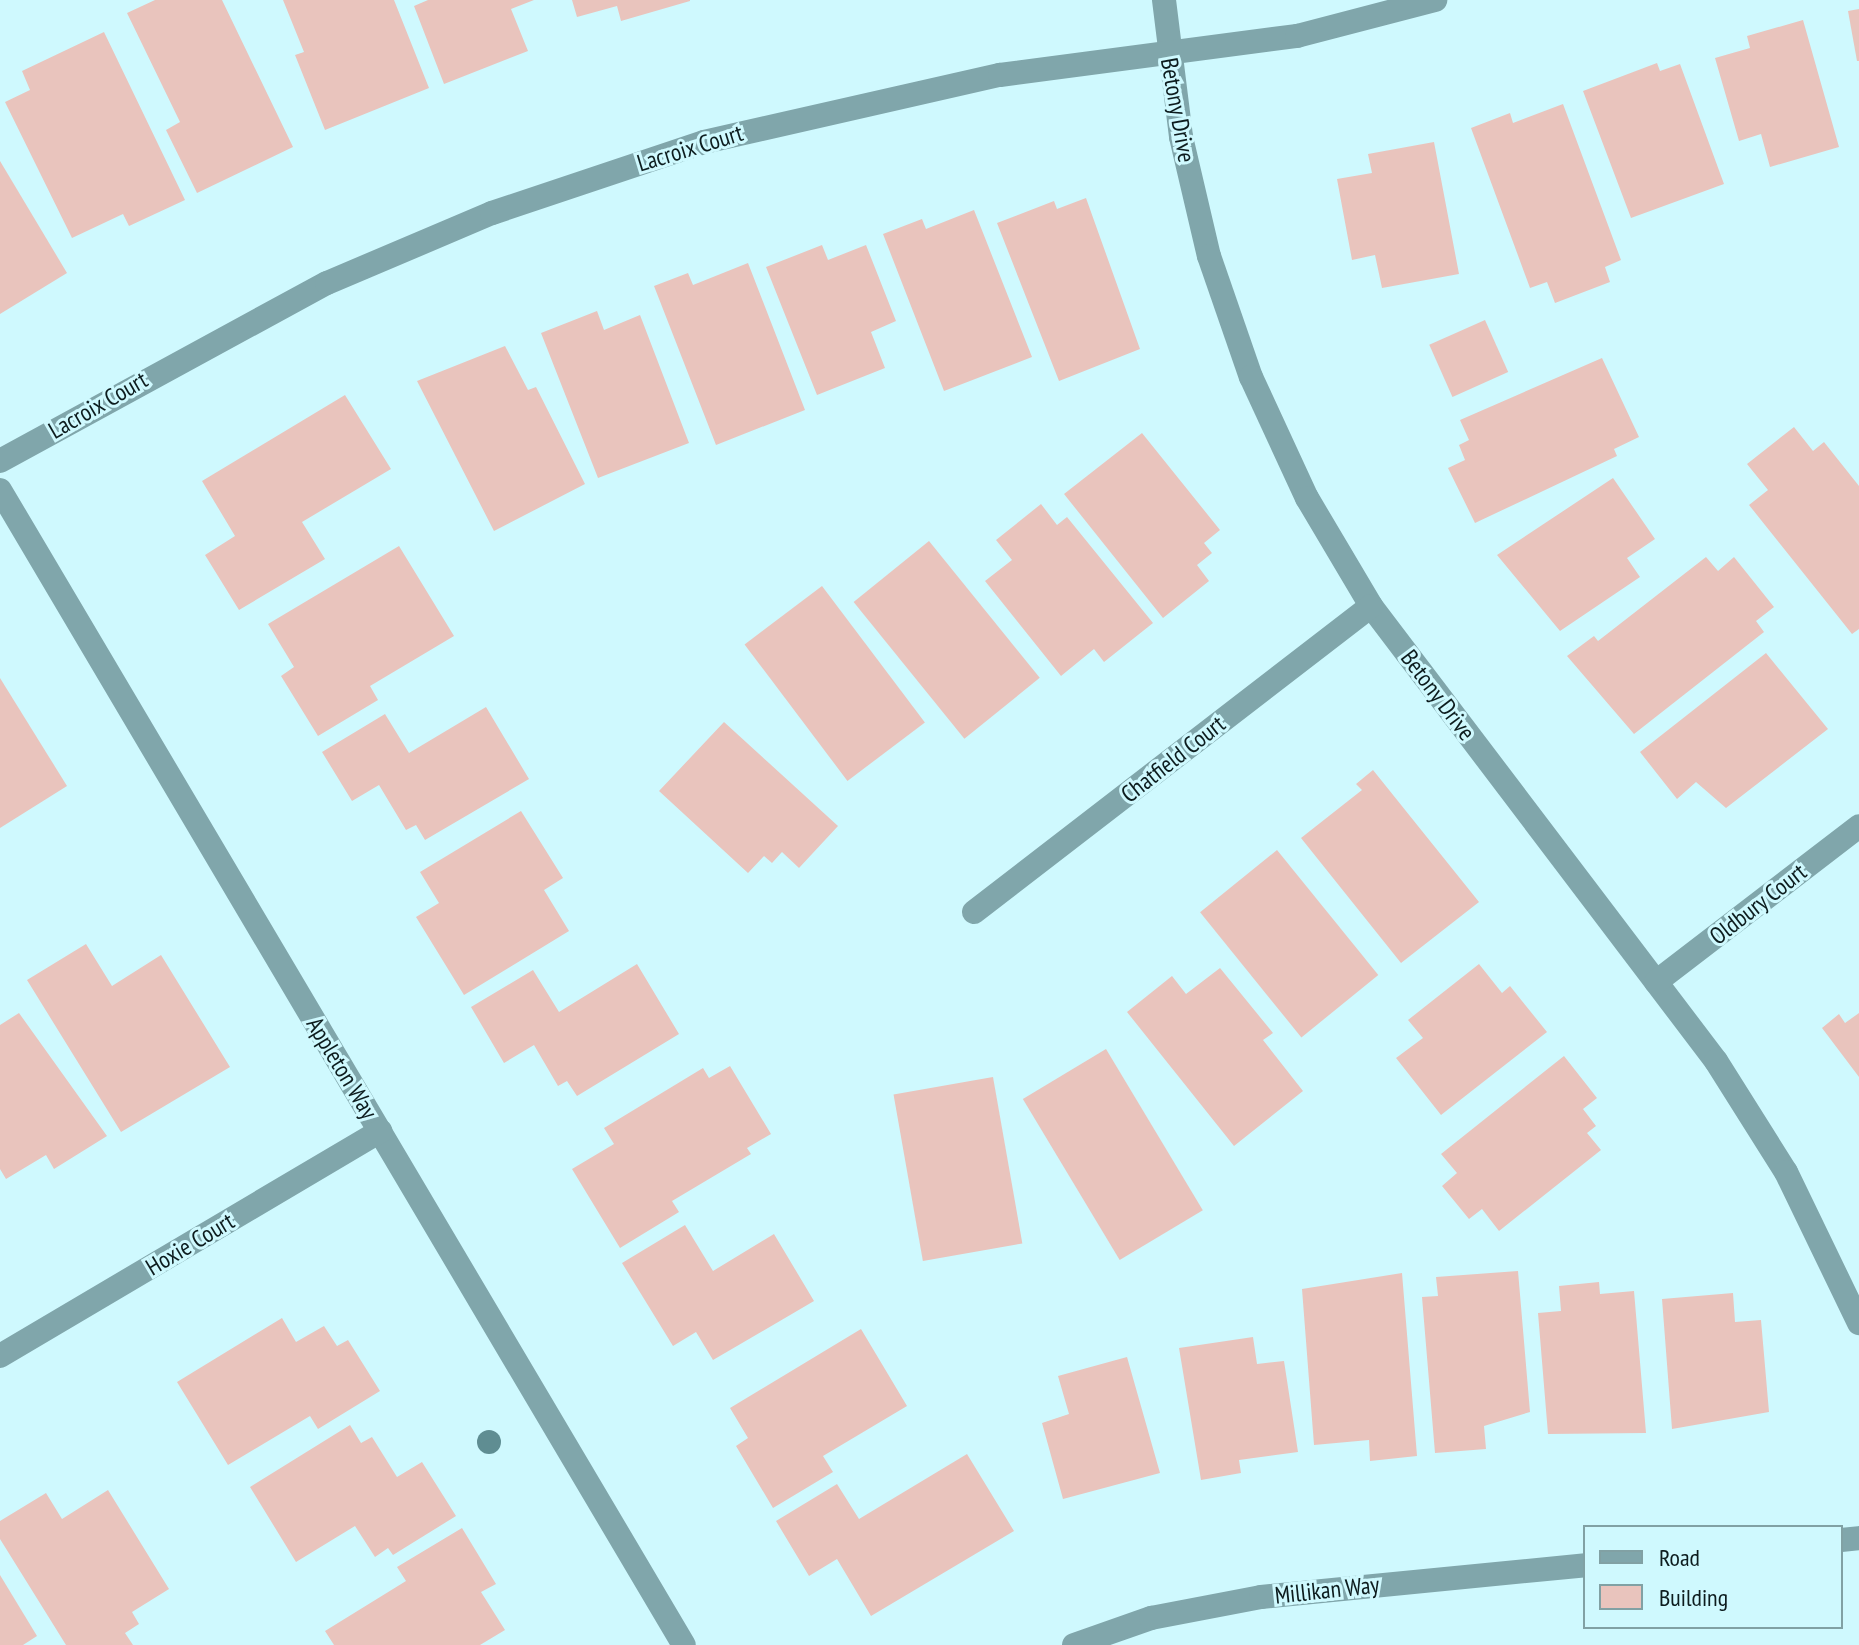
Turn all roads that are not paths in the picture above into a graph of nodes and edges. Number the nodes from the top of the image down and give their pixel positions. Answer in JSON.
{"nodes":[{"id":1,"x":1164,"y":0,"type":"edge"},
{"id":2,"x":1435,"y":0,"type":"edge"},
{"id":3,"x":1167,"y":54,"type":"junction"},
{"id":4,"x":0,"y":461,"type":"edge"},
{"id":5,"x":0,"y":490,"type":"edge"},
{"id":6,"x":1371,"y":606,"type":"junction"},
{"id":7,"x":1859,"y":826,"type":"edge"},
{"id":8,"x":974,"y":912,"type":"dead end"},
{"id":9,"x":1656,"y":982,"type":"junction"},
{"id":10,"x":380,"y":1131,"type":"junction"},
{"id":11,"x":1859,"y":1323,"type":"edge"},
{"id":12,"x":0,"y":1356,"type":"edge"},
{"id":13,"x":1583,"y":1565,"type":"edge"},
{"id":14,"x":684,"y":1645,"type":"edge"},
{"id":15,"x":1074,"y":1645,"type":"edge"}],
"edges":[{"from":1,"to":3,"type":"street","name":"Betony Drive"},
{"from":2,"to":3,"type":"street","name":"Lacroix Court"},
{"from":3,"to":4,"type":"street","name":"Lacroix Court"},
{"from":3,"to":6,"type":"street","name":"Betony Drive"},
{"from":5,"to":10,"type":"street","name":"Appleton Way"},
{"from":6,"to":8,"type":"street","name":"Chatfield Court"},
{"from":6,"to":9,"type":"street","name":"Betony Drive"},
{"from":7,"to":9,"type":"street","name":"Oldbury Court"},
{"from":9,"to":11,"type":"street","name":"Betony Drive"},
{"from":10,"to":12,"type":"street","name":"Hoxie Court"},
{"from":10,"to":14,"type":"street","name":"Appleton Way"},
{"from":13,"to":15,"type":"street","name":"Millikan Way"}]}
